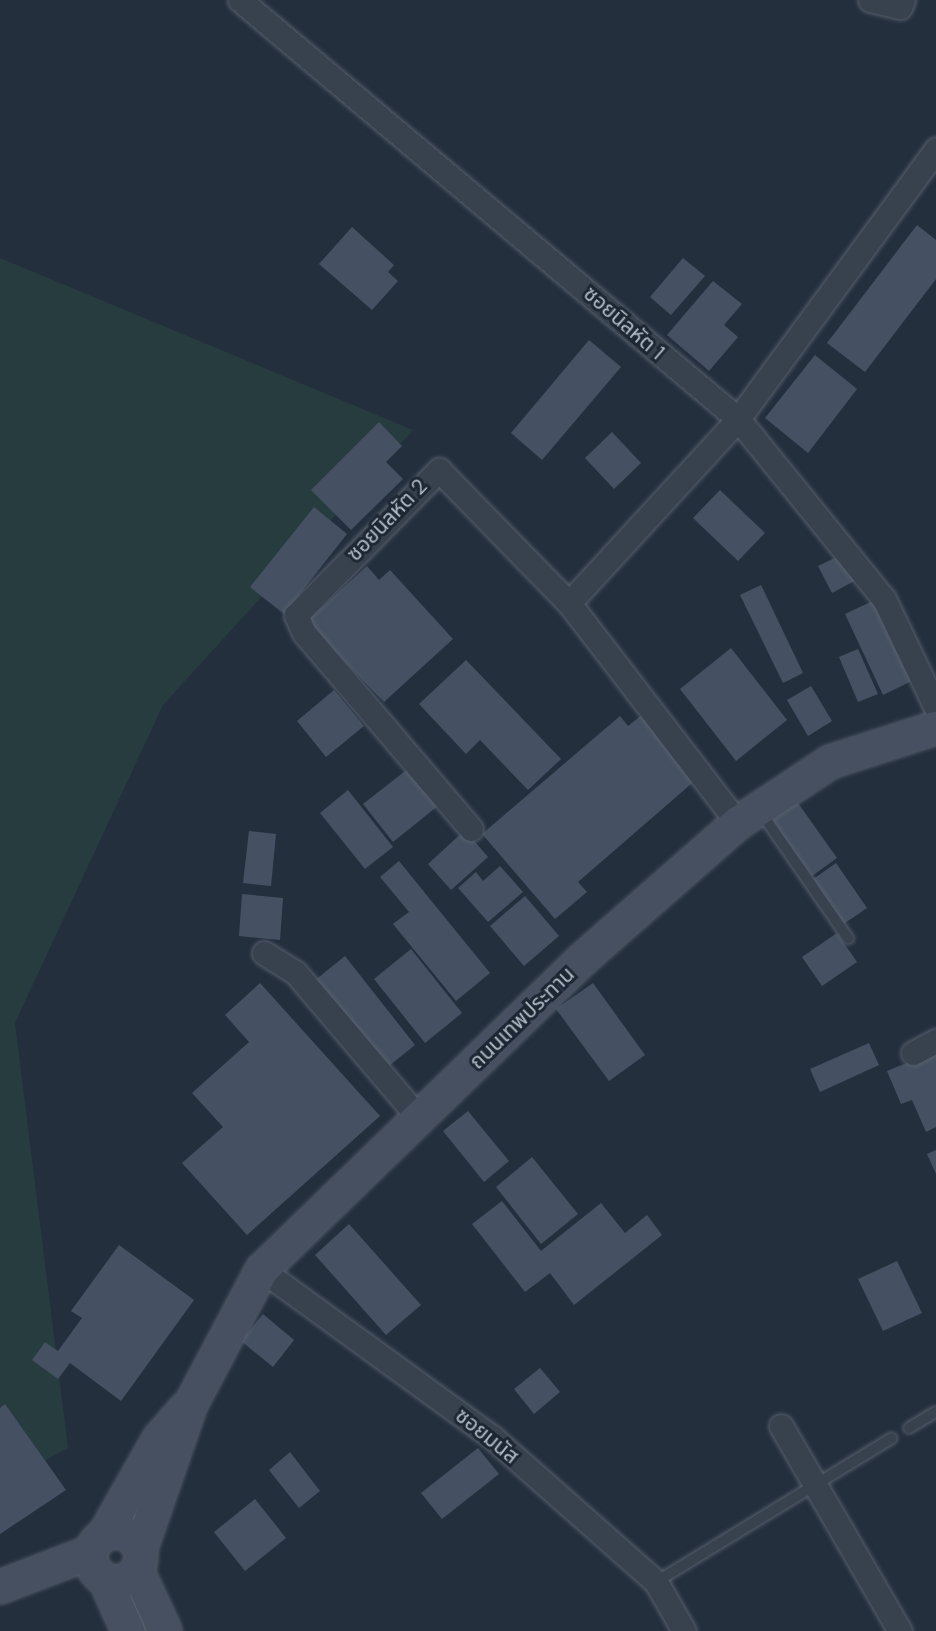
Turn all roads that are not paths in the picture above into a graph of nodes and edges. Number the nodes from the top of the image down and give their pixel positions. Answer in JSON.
{"nodes":[{"id":1,"x":240,"y":0,"type":"edge"},
{"id":2,"x":870,"y":0,"type":"edge"},
{"id":3,"x":903,"y":0,"type":"edge"},
{"id":4,"x":936,"y":149,"type":"edge"},
{"id":5,"x":737,"y":419,"type":"junction"},
{"id":6,"x":569,"y":603,"type":"junction"},
{"id":7,"x":936,"y":708,"type":"edge"},
{"id":8,"x":936,"y":728,"type":"edge"},
{"id":9,"x":748,"y":816,"type":"junction"},
{"id":10,"x":471,"y":829,"type":"dead end"},
{"id":11,"x":849,"y":938,"type":"dead end"},
{"id":12,"x":264,"y":953,"type":"dead end"},
{"id":13,"x":936,"y":1041,"type":"edge"},
{"id":14,"x":913,"y":1053,"type":"dead end"},
{"id":15,"x":419,"y":1118,"type":"junction"},
{"id":16,"x":262,"y":1270,"type":"junction"},
{"id":17,"x":191,"y":1404,"type":"junction"},
{"id":18,"x":936,"y":1412,"type":"edge"},
{"id":19,"x":781,"y":1426,"type":"dead end"},
{"id":20,"x":909,"y":1428,"type":"dead end"},
{"id":21,"x":892,"y":1438,"type":"dead end"},
{"id":22,"x":813,"y":1484,"type":"junction"},
{"id":23,"x":99,"y":1560,"type":"junction"},
{"id":24,"x":138,"y":1560,"type":"junction"},
{"id":25,"x":10,"y":1582,"type":"edge"},
{"id":26,"x":656,"y":1582,"type":"junction"},
{"id":27,"x":128,"y":1631,"type":"edge"},
{"id":28,"x":164,"y":1631,"type":"edge"},
{"id":29,"x":684,"y":1631,"type":"edge"},
{"id":30,"x":900,"y":1631,"type":"edge"}],
"edges":[{"from":1,"to":5,"type":"street","name":"ซอยนิลหัต 1"},
{"from":2,"to":3,"type":"street"},
{"from":4,"to":5,"type":"street"},
{"from":5,"to":6,"type":"street"},
{"from":5,"to":7,"type":"street","name":"ซอยนิลหัต 1"},
{"from":6,"to":9,"type":"street","name":"ซอยนิลหัต 2"},
{"from":6,"to":10,"type":"street","name":"ซอยนิลหัต 2"},
{"from":8,"to":9,"type":"street","name":"ถนนเทพประทาน"},
{"from":9,"to":11,"type":"lane"},
{"from":9,"to":15,"type":"street","name":"ถนนเทพประทาน"},
{"from":12,"to":15,"type":"street"},
{"from":13,"to":14,"type":"street"},
{"from":15,"to":16,"type":"street","name":"ถนนเทพประทาน"},
{"from":16,"to":17,"type":"street","name":"ถนนเทพประทาน"},
{"from":16,"to":26,"type":"street","name":"ซอยมนัส"},
{"from":17,"to":23,"type":"street","name":"ถนนเทพประทาน"},
{"from":17,"to":24,"type":"street","name":"ถนนเทพประทาน"},
{"from":18,"to":20,"type":"lane"},
{"from":19,"to":22,"type":"street"},
{"from":21,"to":22,"type":"lane"},
{"from":22,"to":26,"type":"lane"},
{"from":22,"to":30,"type":"street"},
{"from":23,"to":24,"type":"street"},
{"from":23,"to":24,"type":"street"},
{"from":23,"to":25,"type":"street"},
{"from":23,"to":27,"type":"street"},
{"from":24,"to":28,"type":"street"},
{"from":26,"to":29,"type":"street","name":"ซอยมนัส"}]}
